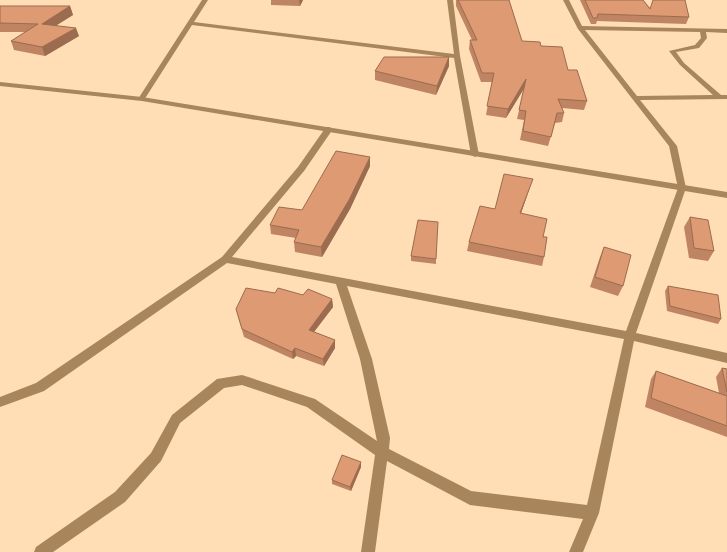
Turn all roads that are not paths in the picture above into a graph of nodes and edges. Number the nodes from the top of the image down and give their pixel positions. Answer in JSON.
{"nodes":[{"id":1,"x":450,"y":0,"type":"edge"},
{"id":2,"x":566,"y":0,"type":"edge"},
{"id":3,"x":202,"y":1,"type":"edge"},
{"id":4,"x":190,"y":22,"type":"junction"},
{"id":5,"x":580,"y":28,"type":"junction"},
{"id":6,"x":702,"y":30,"type":"junction"},
{"id":7,"x":727,"y":31,"type":"edge"},
{"id":8,"x":457,"y":56,"type":"junction"},
{"id":9,"x":0,"y":84,"type":"edge"},
{"id":10,"x":718,"y":96,"type":"junction"},
{"id":11,"x":727,"y":96,"type":"edge"},
{"id":12,"x":637,"y":98,"type":"junction"},
{"id":13,"x":142,"y":99,"type":"junction"},
{"id":14,"x":329,"y":129,"type":"junction"},
{"id":15,"x":475,"y":155,"type":"junction"},
{"id":16,"x":682,"y":188,"type":"junction"},
{"id":17,"x":727,"y":194,"type":"edge"},
{"id":18,"x":225,"y":259,"type":"junction"},
{"id":19,"x":340,"y":281,"type":"junction"},
{"id":20,"x":630,"y":336,"type":"junction"},
{"id":21,"x":727,"y":358,"type":"edge"},
{"id":22,"x":0,"y":402,"type":"edge"},
{"id":23,"x":382,"y":452,"type":"junction"},
{"id":24,"x":592,"y":513,"type":"junction"},
{"id":25,"x":41,"y":552,"type":"edge"},
{"id":26,"x":368,"y":552,"type":"edge"},
{"id":27,"x":576,"y":552,"type":"edge"}],
"edges":[{"from":1,"to":8,"type":"street"},
{"from":2,"to":5,"type":"street"},
{"from":3,"to":4,"type":"street"},
{"from":4,"to":8,"type":"street"},
{"from":4,"to":13,"type":"street"},
{"from":5,"to":6,"type":"street"},
{"from":5,"to":12,"type":"street"},
{"from":6,"to":7,"type":"street"},
{"from":6,"to":10,"type":"street"},
{"from":8,"to":15,"type":"street"},
{"from":9,"to":13,"type":"street"},
{"from":10,"to":11,"type":"street"},
{"from":10,"to":12,"type":"street"},
{"from":12,"to":16,"type":"street"},
{"from":13,"to":14,"type":"street"},
{"from":14,"to":15,"type":"street"},
{"from":14,"to":18,"type":"street"},
{"from":15,"to":16,"type":"street"},
{"from":16,"to":17,"type":"street"},
{"from":16,"to":20,"type":"street"},
{"from":18,"to":19,"type":"street"},
{"from":18,"to":22,"type":"street"},
{"from":19,"to":20,"type":"street"},
{"from":19,"to":23,"type":"street"},
{"from":20,"to":21,"type":"street"},
{"from":20,"to":24,"type":"street"},
{"from":23,"to":24,"type":"street"},
{"from":23,"to":25,"type":"street"},
{"from":23,"to":26,"type":"street"},
{"from":24,"to":27,"type":"street"}]}
